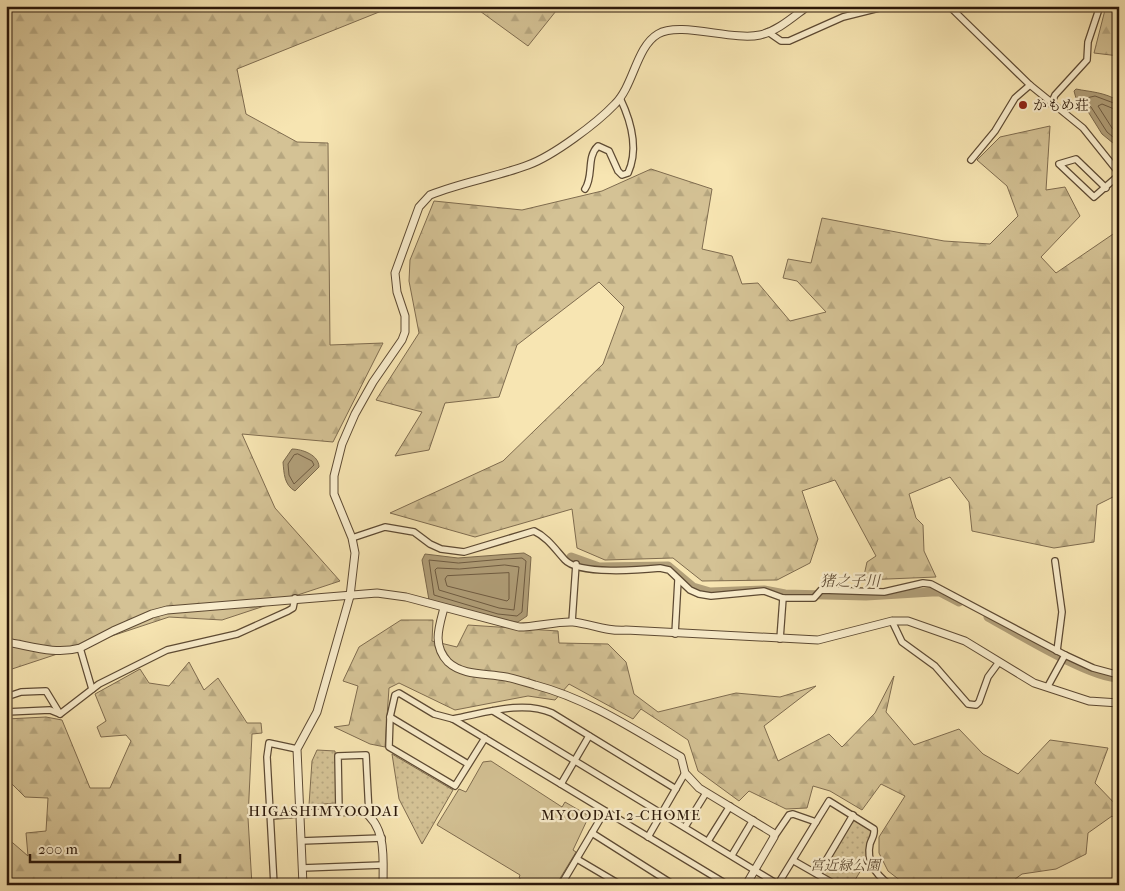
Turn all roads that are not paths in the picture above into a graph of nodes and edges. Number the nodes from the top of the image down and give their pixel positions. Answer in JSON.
{"nodes":[{"id":1,"x":808,"y":6,"type":"edge"},
{"id":2,"x":887,"y":6,"type":"edge"},
{"id":3,"x":949,"y":6,"type":"edge"},
{"id":4,"x":1100,"y":6,"type":"edge"},
{"id":5,"x":768,"y":32,"type":"junction"},
{"id":6,"x":1030,"y":85,"type":"junction"},
{"id":7,"x":620,"y":98,"type":"junction"},
{"id":8,"x":1051,"y":104,"type":"junction"},
{"id":9,"x":971,"y":160,"type":"dead end"},
{"id":10,"x":1119,"y":174,"type":"edge"},
{"id":11,"x":585,"y":188,"type":"dead end"},
{"id":12,"x":1106,"y":188,"type":"junction"},
{"id":13,"x":352,"y":538,"type":"junction"},
{"id":14,"x":1055,"y":561,"type":"dead end"},
{"id":15,"x":576,"y":564,"type":"junction"},
{"id":16,"x":678,"y":580,"type":"junction"},
{"id":17,"x":350,"y":596,"type":"junction"},
{"id":18,"x":295,"y":598,"type":"junction"},
{"id":19,"x":783,"y":598,"type":"junction"},
{"id":20,"x":444,"y":608,"type":"junction"},
{"id":21,"x":892,"y":621,"type":"junction"},
{"id":22,"x":572,"y":622,"type":"junction"},
{"id":23,"x":675,"y":634,"type":"junction"},
{"id":24,"x":780,"y":639,"type":"junction"},
{"id":25,"x":6,"y":642,"type":"edge"},
{"id":26,"x":80,"y":648,"type":"junction"},
{"id":27,"x":1057,"y":651,"type":"junction"},
{"id":28,"x":1064,"y":658,"type":"junction"},
{"id":29,"x":999,"y":662,"type":"junction"},
{"id":30,"x":1119,"y":675,"type":"edge"},
{"id":31,"x":1048,"y":686,"type":"junction"},
{"id":32,"x":92,"y":689,"type":"junction"},
{"id":33,"x":6,"y":697,"type":"edge"},
{"id":34,"x":1119,"y":703,"type":"edge"},
{"id":35,"x":493,"y":711,"type":"junction"},
{"id":36,"x":6,"y":712,"type":"edge"},
{"id":37,"x":60,"y":714,"type":"junction"},
{"id":38,"x":390,"y":717,"type":"junction"},
{"id":39,"x":453,"y":718,"type":"junction"},
{"id":40,"x":589,"y":736,"type":"junction"},
{"id":41,"x":485,"y":738,"type":"junction"},
{"id":42,"x":297,"y":749,"type":"junction"},
{"id":43,"x":574,"y":759,"type":"junction"},
{"id":44,"x":468,"y":764,"type":"junction"},
{"id":45,"x":686,"y":772,"type":"junction"},
{"id":46,"x":561,"y":784,"type":"junction"},
{"id":47,"x":676,"y":789,"type":"junction"},
{"id":48,"x":706,"y":792,"type":"junction"},
{"id":49,"x":730,"y":806,"type":"junction"},
{"id":50,"x":605,"y":810,"type":"junction"},
{"id":51,"x":339,"y":812,"type":"junction"},
{"id":52,"x":300,"y":814,"type":"junction"},
{"id":53,"x":662,"y":814,"type":"junction"},
{"id":54,"x":369,"y":815,"type":"junction"},
{"id":55,"x":853,"y":815,"type":"junction"},
{"id":56,"x":270,"y":816,"type":"junction"},
{"id":57,"x":753,"y":820,"type":"junction"},
{"id":58,"x":816,"y":822,"type":"junction"},
{"id":59,"x":686,"y":827,"type":"junction"},
{"id":60,"x":592,"y":833,"type":"junction"},
{"id":61,"x":648,"y":837,"type":"junction"},
{"id":62,"x":774,"y":837,"type":"junction"},
{"id":63,"x":382,"y":838,"type":"junction"},
{"id":64,"x":708,"y":840,"type":"junction"},
{"id":65,"x":301,"y":841,"type":"junction"},
{"id":66,"x":732,"y":855,"type":"junction"},
{"id":67,"x":577,"y":859,"type":"junction"},
{"id":68,"x":794,"y":861,"type":"junction"},
{"id":69,"x":383,"y":865,"type":"junction"},
{"id":70,"x":302,"y":868,"type":"junction"},
{"id":71,"x":755,"y":870,"type":"junction"},
{"id":72,"x":818,"y":874,"type":"junction"},
{"id":73,"x":562,"y":884,"type":"edge"},
{"id":74,"x":274,"y":885,"type":"edge"},
{"id":75,"x":303,"y":885,"type":"edge"},
{"id":76,"x":384,"y":885,"type":"edge"},
{"id":77,"x":621,"y":885,"type":"edge"},
{"id":78,"x":674,"y":885,"type":"edge"},
{"id":79,"x":728,"y":885,"type":"edge"},
{"id":80,"x":746,"y":885,"type":"edge"},
{"id":81,"x":778,"y":885,"type":"edge"},
{"id":82,"x":836,"y":885,"type":"edge"},
{"id":83,"x":890,"y":885,"type":"edge"}],
"edges":[{"from":1,"to":5,"type":"street"},
{"from":2,"to":5,"type":"street"},
{"from":3,"to":6,"type":"street"},
{"from":4,"to":8,"type":"street"},
{"from":5,"to":7,"type":"street"},
{"from":6,"to":8,"type":"street"},
{"from":6,"to":9,"type":"street"},
{"from":7,"to":11,"type":"street"},
{"from":7,"to":13,"type":"street"},
{"from":8,"to":10,"type":"street"},
{"from":10,"to":12,"type":"street"},
{"from":12,"to":12,"type":"street"},
{"from":13,"to":15,"type":"street"},
{"from":13,"to":17,"type":"street"},
{"from":14,"to":27,"type":"street"},
{"from":15,"to":16,"type":"street"},
{"from":15,"to":22,"type":"street"},
{"from":16,"to":19,"type":"street"},
{"from":16,"to":23,"type":"street"},
{"from":17,"to":18,"type":"street"},
{"from":17,"to":20,"type":"street"},
{"from":17,"to":42,"type":"street"},
{"from":18,"to":26,"type":"street"},
{"from":18,"to":32,"type":"street"},
{"from":19,"to":24,"type":"street"},
{"from":19,"to":27,"type":"street"},
{"from":20,"to":22,"type":"street"},
{"from":20,"to":45,"type":"street"},
{"from":21,"to":24,"type":"street"},
{"from":21,"to":29,"type":"street"},
{"from":21,"to":29,"type":"street"},
{"from":22,"to":23,"type":"street"},
{"from":23,"to":24,"type":"street"},
{"from":25,"to":26,"type":"street"},
{"from":26,"to":32,"type":"street"},
{"from":27,"to":28,"type":"street"},
{"from":28,"to":30,"type":"street"},
{"from":28,"to":31,"type":"street"},
{"from":29,"to":31,"type":"street"},
{"from":31,"to":34,"type":"street"},
{"from":32,"to":37,"type":"street"},
{"from":33,"to":37,"type":"street"},
{"from":35,"to":39,"type":"street"},
{"from":35,"to":40,"type":"street"},
{"from":35,"to":43,"type":"street"},
{"from":36,"to":37,"type":"street"},
{"from":38,"to":39,"type":"street"},
{"from":38,"to":44,"type":"street"},
{"from":38,"to":44,"type":"street"},
{"from":39,"to":41,"type":"street"},
{"from":40,"to":43,"type":"street"},
{"from":40,"to":47,"type":"street"},
{"from":41,"to":44,"type":"street"},
{"from":41,"to":46,"type":"street"},
{"from":42,"to":52,"type":"street"},
{"from":42,"to":56,"type":"street"},
{"from":43,"to":46,"type":"street"},
{"from":43,"to":53,"type":"street"},
{"from":45,"to":47,"type":"street"},
{"from":45,"to":48,"type":"street"},
{"from":46,"to":50,"type":"street"},
{"from":47,"to":53,"type":"street"},
{"from":48,"to":49,"type":"street"},
{"from":48,"to":59,"type":"street"},
{"from":49,"to":57,"type":"street"},
{"from":49,"to":64,"type":"street"},
{"from":50,"to":60,"type":"street"},
{"from":50,"to":61,"type":"street"},
{"from":51,"to":52,"type":"street"},
{"from":51,"to":54,"type":"street"},
{"from":51,"to":54,"type":"street"},
{"from":52,"to":56,"type":"street"},
{"from":52,"to":65,"type":"street"},
{"from":53,"to":59,"type":"street"},
{"from":53,"to":61,"type":"street"},
{"from":54,"to":63,"type":"street"},
{"from":55,"to":58,"type":"street"},
{"from":55,"to":72,"type":"street"},
{"from":55,"to":83,"type":"street"},
{"from":56,"to":74,"type":"street"},
{"from":57,"to":62,"type":"street"},
{"from":57,"to":66,"type":"street"},
{"from":58,"to":62,"type":"street"},
{"from":58,"to":68,"type":"street"},
{"from":59,"to":64,"type":"street"},
{"from":60,"to":67,"type":"street"},
{"from":60,"to":78,"type":"street"},
{"from":61,"to":79,"type":"street"},
{"from":62,"to":71,"type":"street"},
{"from":63,"to":65,"type":"street"},
{"from":63,"to":69,"type":"street"},
{"from":64,"to":66,"type":"street"},
{"from":65,"to":70,"type":"street"},
{"from":66,"to":71,"type":"street"},
{"from":67,"to":73,"type":"street"},
{"from":67,"to":77,"type":"street"},
{"from":68,"to":72,"type":"street"},
{"from":68,"to":81,"type":"street"},
{"from":69,"to":70,"type":"street"},
{"from":69,"to":76,"type":"street"},
{"from":70,"to":75,"type":"street"},
{"from":71,"to":80,"type":"street"},
{"from":71,"to":81,"type":"street"},
{"from":72,"to":82,"type":"street"}]}
